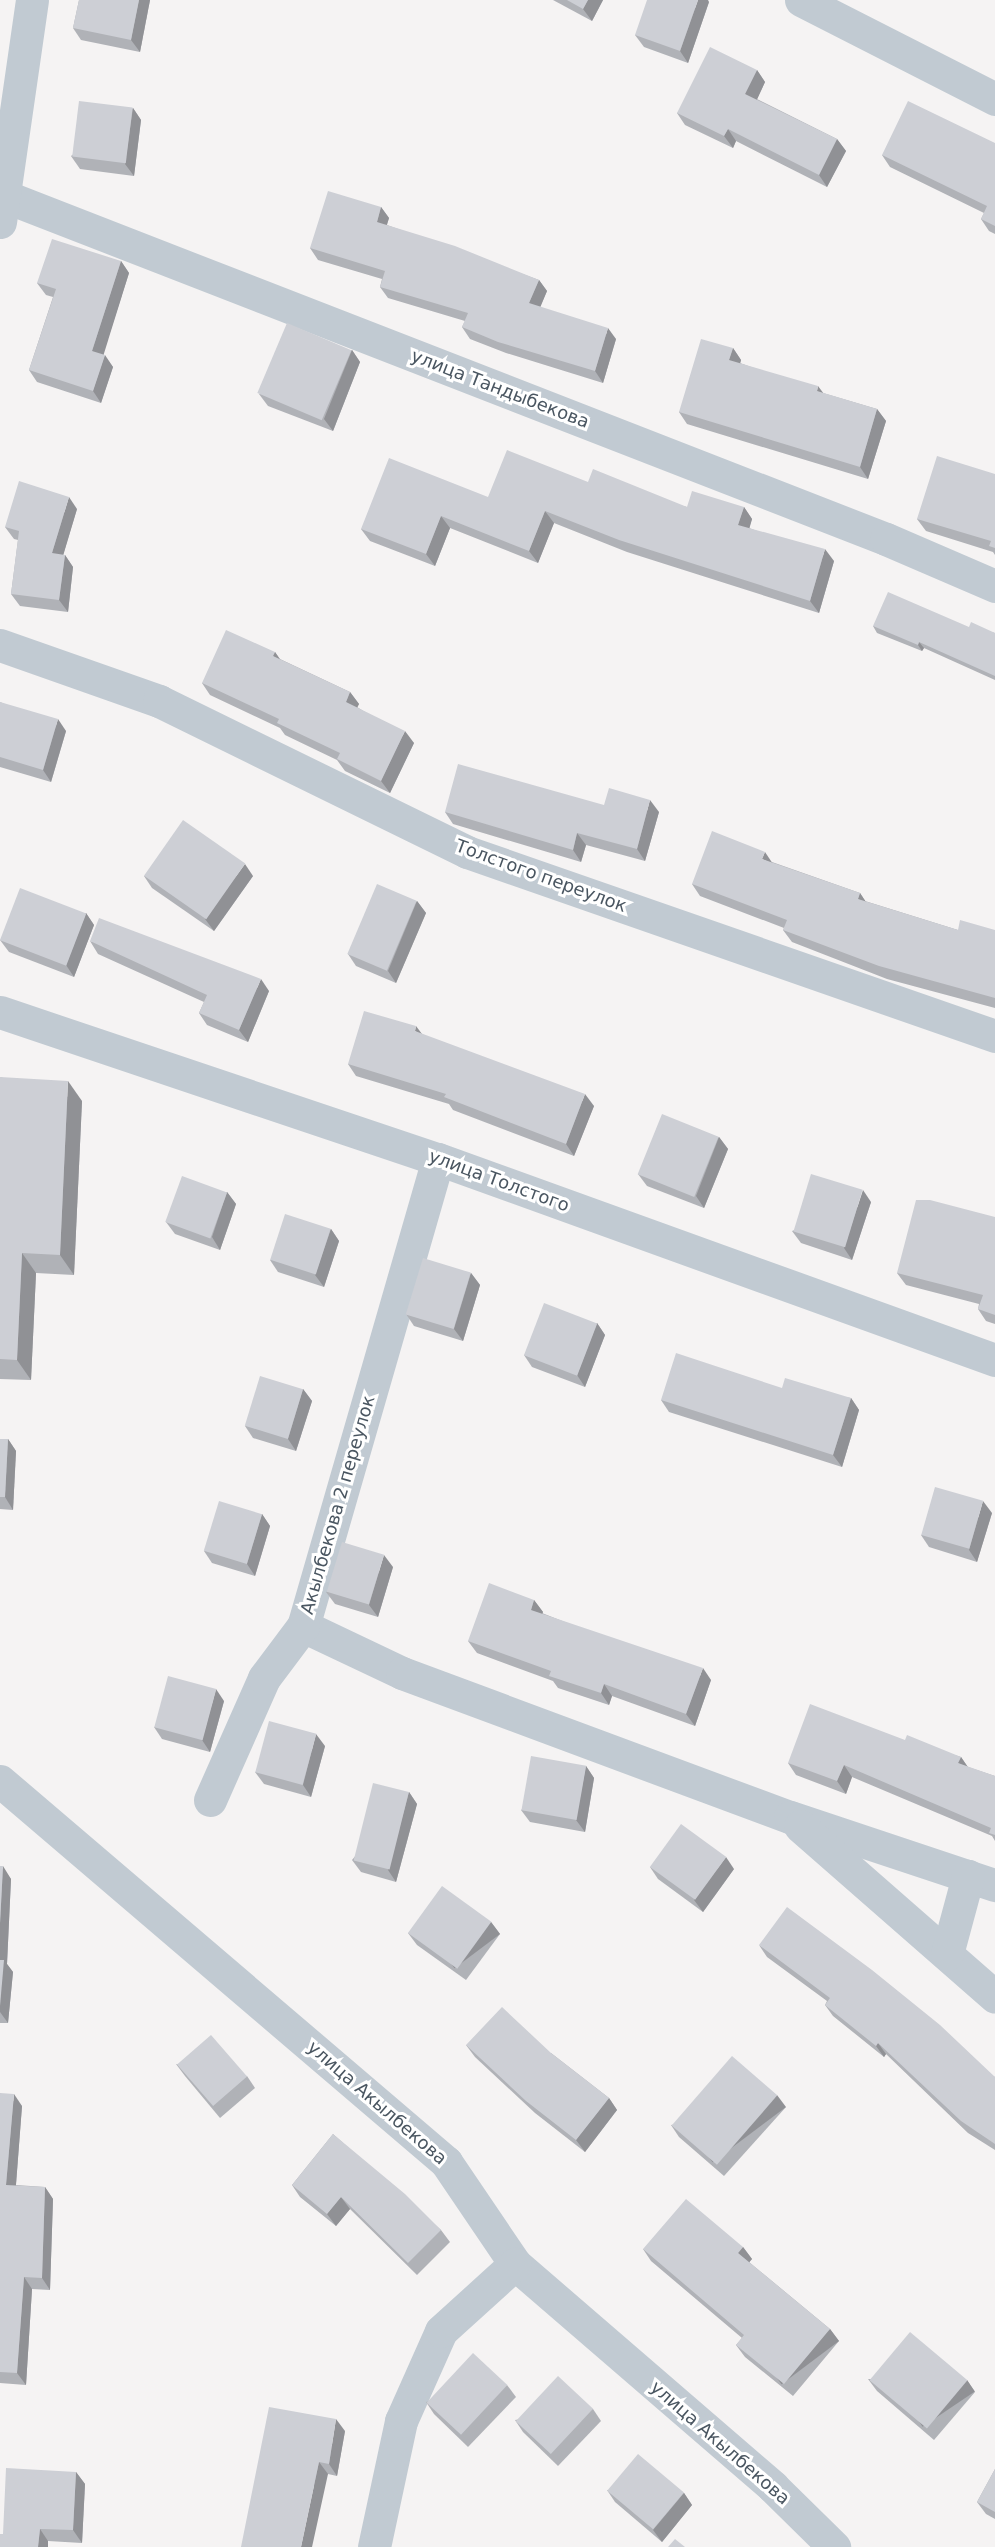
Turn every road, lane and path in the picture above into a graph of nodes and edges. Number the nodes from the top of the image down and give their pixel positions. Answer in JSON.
{"nodes":[{"id":1,"x":32,"y":0,"type":"edge"},
{"id":2,"x":801,"y":0,"type":"edge"},
{"id":3,"x":995,"y":99,"type":"edge"},
{"id":4,"x":2,"y":209,"type":"edge"},
{"id":5,"x":995,"y":586,"type":"edge"},
{"id":6,"x":0,"y":645,"type":"edge"},
{"id":7,"x":0,"y":1012,"type":"edge"},
{"id":8,"x":995,"y":1036,"type":"edge"},
{"id":9,"x":438,"y":1159,"type":"junction"},
{"id":10,"x":995,"y":1360,"type":"edge"},
{"id":11,"x":303,"y":1626,"type":"junction"},
{"id":12,"x":0,"y":1781,"type":"edge"},
{"id":13,"x":210,"y":1800,"type":"dead end"},
{"id":14,"x":790,"y":1817,"type":"junction"},
{"id":15,"x":981,"y":1880,"type":"edge"},
{"id":16,"x":947,"y":1954,"type":"junction"},
{"id":17,"x":995,"y":1997,"type":"edge"},
{"id":18,"x":515,"y":2264,"type":"junction"},
{"id":19,"x":374,"y":2547,"type":"edge"},
{"id":20,"x":834,"y":2547,"type":"edge"}],
"edges":[{"from":1,"to":4,"type":"street"},
{"from":2,"to":3,"type":"street"},
{"from":4,"to":5,"type":"street","name":"улица Тандыбекова"},
{"from":6,"to":8,"type":"street","name":"Толстого переулок"},
{"from":7,"to":9,"type":"street","name":"улица Толстого"},
{"from":9,"to":10,"type":"street","name":"улица Толстого"},
{"from":9,"to":11,"type":"street","name":"Акылбекова 2 переулок"},
{"from":11,"to":13,"type":"street"},
{"from":11,"to":14,"type":"street","name":"Акылбекова 2 переулок"},
{"from":12,"to":18,"type":"street","name":"улица Акылбекова"},
{"from":14,"to":15,"type":"street","name":"Акылбекова 2 переулок"},
{"from":14,"to":16,"type":"street","name":"Акылбекова 2 переулок"},
{"from":15,"to":16,"type":"street"},
{"from":16,"to":17,"type":"street","name":"Акылбекова 2 переулок"},
{"from":18,"to":19,"type":"street"},
{"from":18,"to":20,"type":"street","name":"улица Акылбекова"}]}
